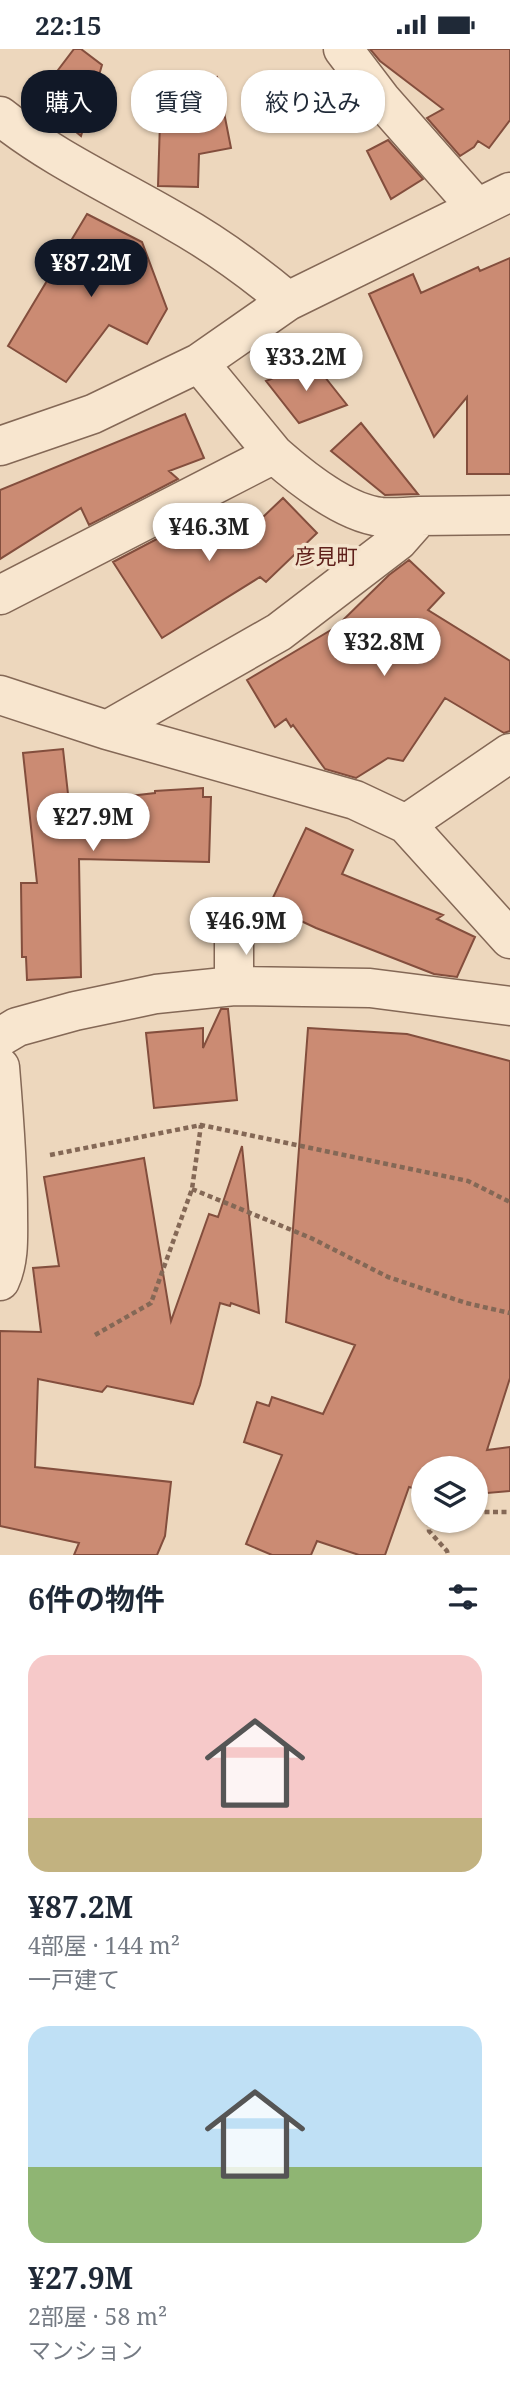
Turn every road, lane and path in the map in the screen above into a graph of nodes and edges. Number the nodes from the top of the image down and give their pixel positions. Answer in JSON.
{"nodes":[{"id":1,"x":343,"y":49,"type":"edge"},
{"id":2,"x":0,"y":116,"type":"edge"},
{"id":3,"x":494,"y":200,"type":"edge"},
{"id":4,"x":288,"y":301,"type":"junction"},
{"id":5,"x":199,"y":363,"type":"junction"},
{"id":6,"x":0,"y":446,"type":"edge"},
{"id":7,"x":274,"y":454,"type":"junction"},
{"id":8,"x":510,"y":515,"type":"edge"},
{"id":9,"x":419,"y":516,"type":"junction"},
{"id":10,"x":0,"y":594,"type":"edge"},
{"id":11,"x":0,"y":695,"type":"edge"},
{"id":12,"x":107,"y":730,"type":"junction"},
{"id":13,"x":510,"y":753,"type":"edge"},
{"id":14,"x":406,"y":824,"type":"junction"},
{"id":15,"x":234,"y":931,"type":"dead end"},
{"id":16,"x":510,"y":939,"type":"edge"},
{"id":17,"x":234,"y":986,"type":"junction"},
{"id":18,"x":510,"y":1006,"type":"edge"},
{"id":19,"x":0,"y":1037,"type":"edge"},
{"id":20,"x":0,"y":1067,"type":"edge"},
{"id":21,"x":201,"y":1125,"type":"junction"},
{"id":22,"x":8,"y":1164,"type":"junction"},
{"id":23,"x":192,"y":1189,"type":"junction"},
{"id":24,"x":510,"y":1202,"type":"edge"},
{"id":25,"x":0,"y":1281,"type":"edge"},
{"id":26,"x":510,"y":1313,"type":"edge"},
{"id":27,"x":95,"y":1335,"type":"dead end"},
{"id":28,"x":488,"y":1512,"type":"edge"},
{"id":29,"x":510,"y":1512,"type":"edge"},
{"id":30,"x":431,"y":1533,"type":"edge"},
{"id":31,"x":448,"y":1555,"type":"edge"}],
"edges":[{"from":1,"to":3,"type":"street"},
{"from":2,"to":4,"type":"street"},
{"from":3,"to":4,"type":"street"},
{"from":4,"to":5,"type":"street"},
{"from":5,"to":6,"type":"street"},
{"from":5,"to":7,"type":"street"},
{"from":7,"to":9,"type":"street"},
{"from":7,"to":10,"type":"street"},
{"from":8,"to":9,"type":"street"},
{"from":9,"to":12,"type":"street"},
{"from":11,"to":12,"type":"street"},
{"from":12,"to":14,"type":"street"},
{"from":13,"to":14,"type":"street"},
{"from":14,"to":16,"type":"street"},
{"from":15,"to":17,"type":"street"},
{"from":17,"to":18,"type":"street"},
{"from":17,"to":19,"type":"street"},
{"from":20,"to":22,"type":"street"},
{"from":21,"to":22,"type":"path"},
{"from":21,"to":23,"type":"path"},
{"from":21,"to":24,"type":"path"},
{"from":22,"to":25,"type":"street"},
{"from":23,"to":26,"type":"path"},
{"from":23,"to":27,"type":"path"},
{"from":28,"to":29,"type":"path"},
{"from":30,"to":31,"type":"path"}]}
